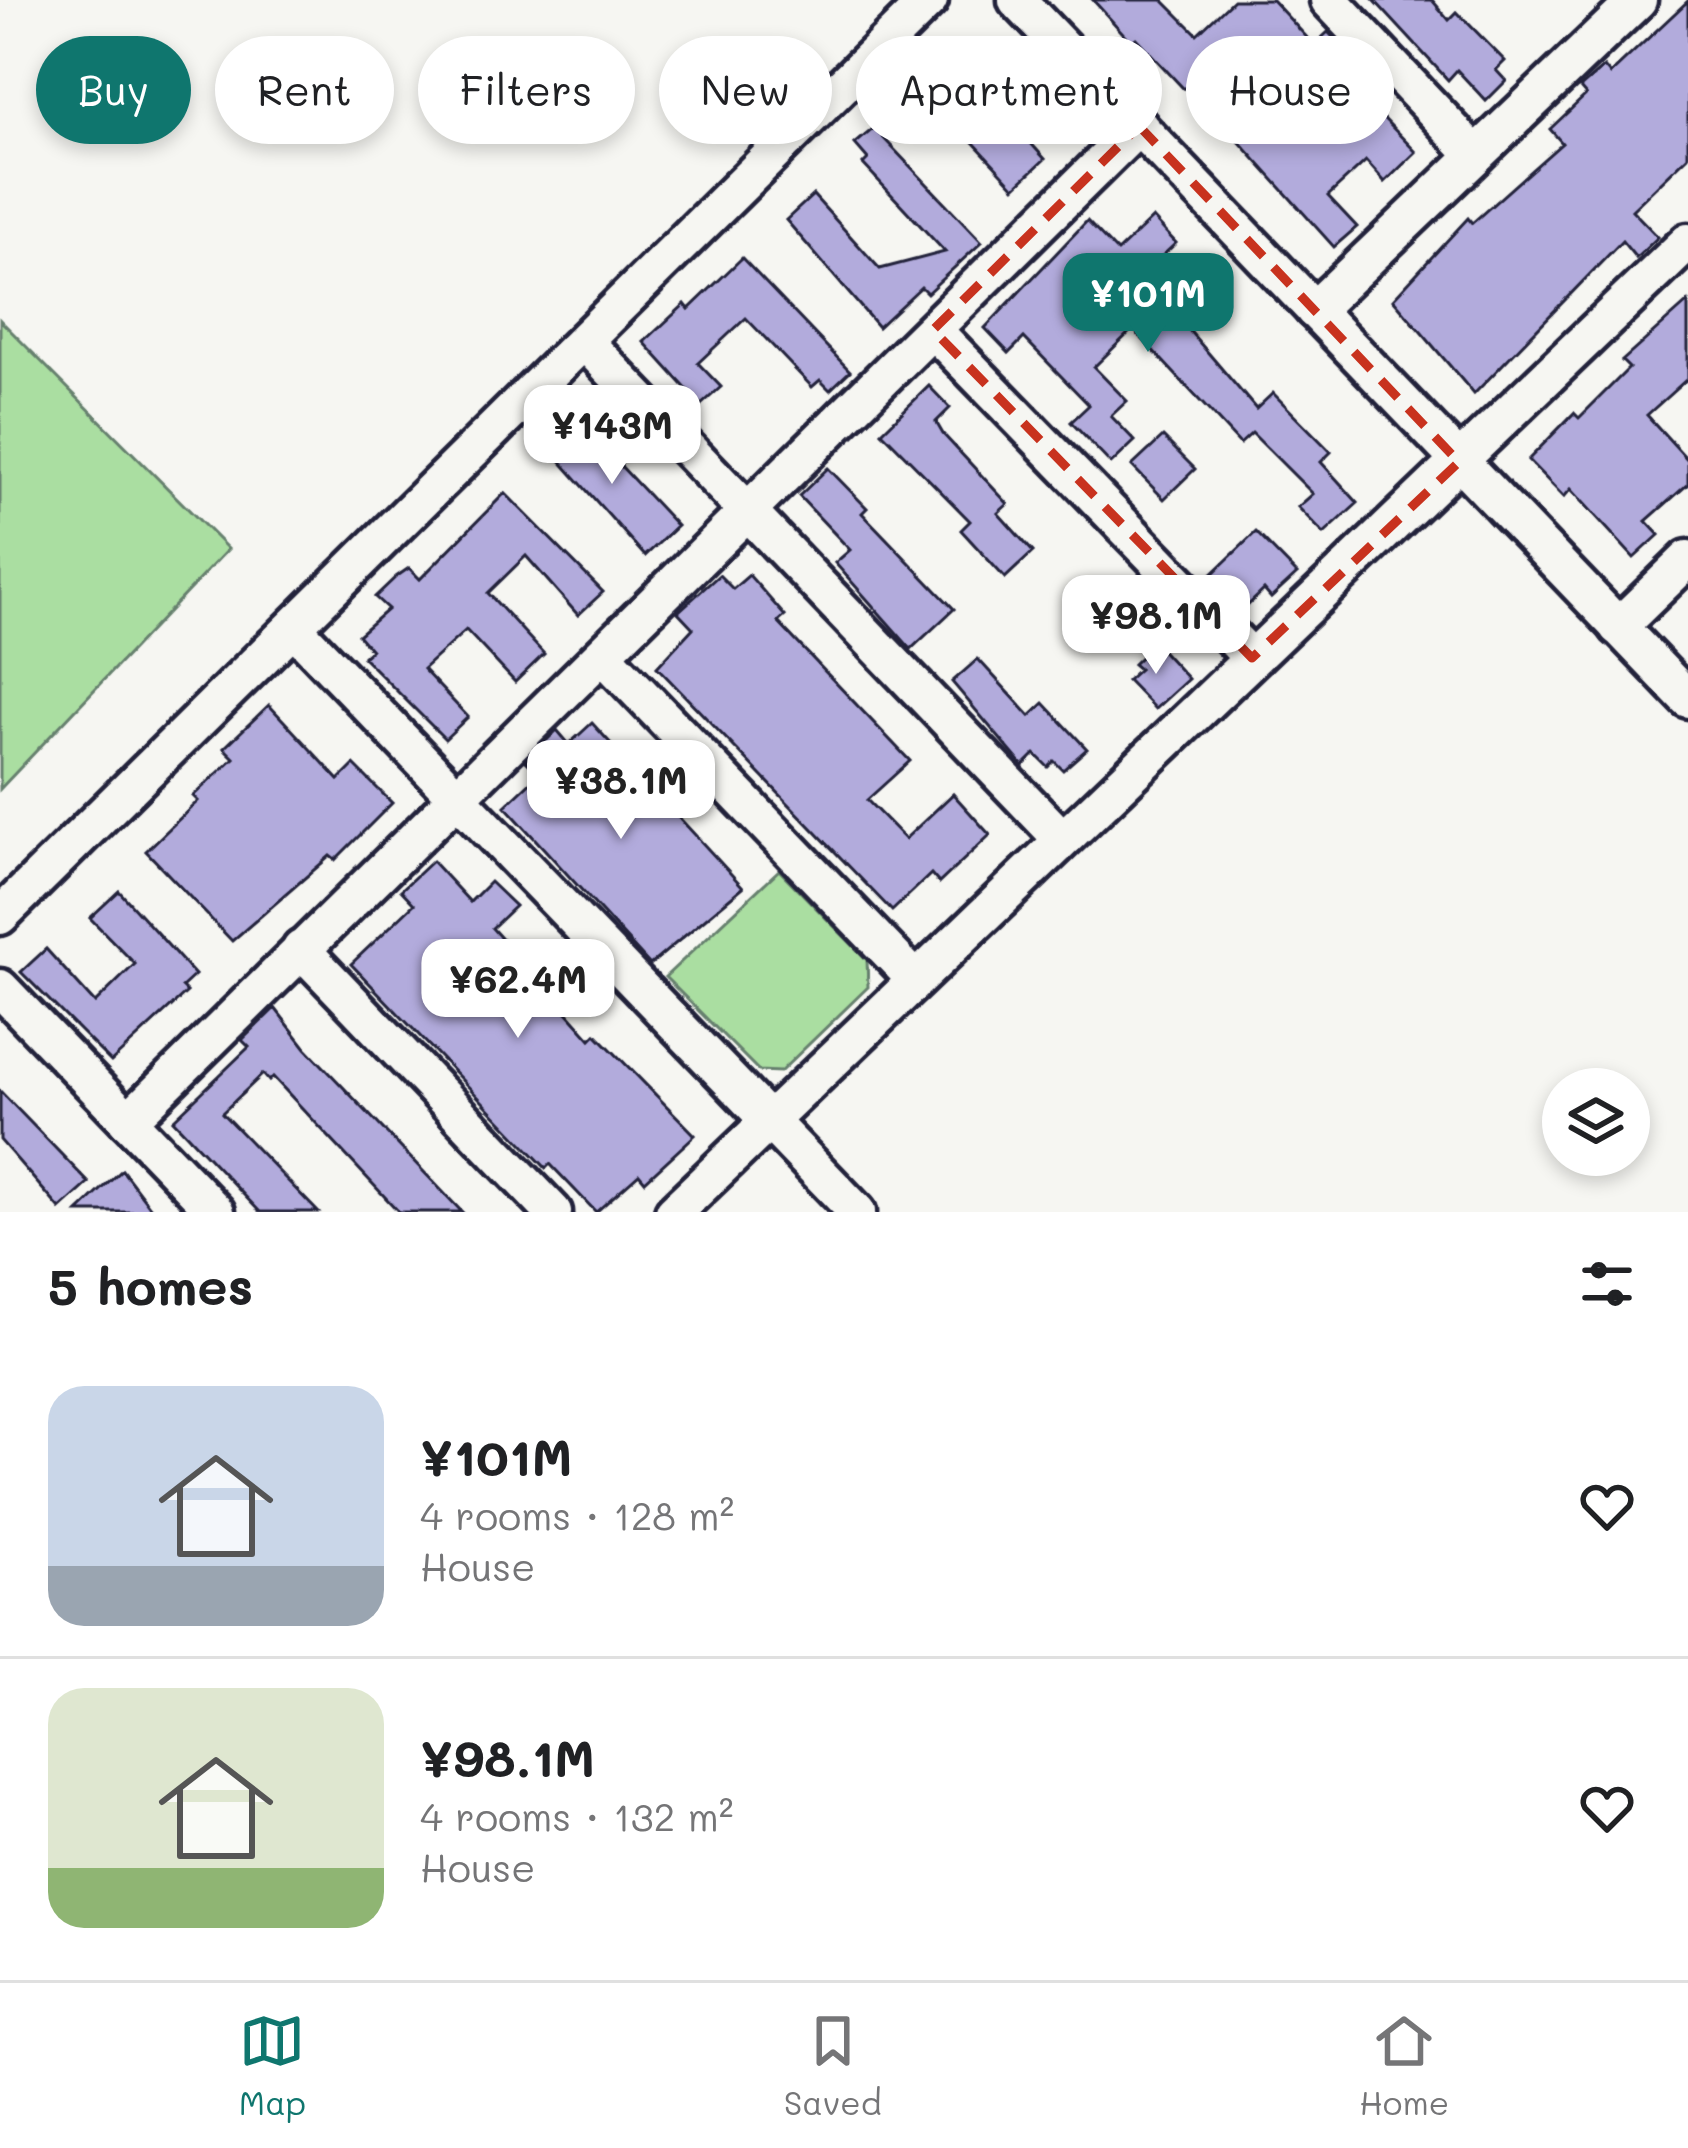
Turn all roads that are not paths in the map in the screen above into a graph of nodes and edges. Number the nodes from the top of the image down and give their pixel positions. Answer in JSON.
{"nodes":[{"id":1,"x":929,"y":0,"type":"edge"},
{"id":2,"x":1017,"y":0,"type":"edge"},
{"id":3,"x":1329,"y":0,"type":"edge"},
{"id":4,"x":1638,"y":0,"type":"edge"},
{"id":5,"x":1052,"y":36,"type":"edge"},
{"id":6,"x":1121,"y":144,"type":"edge"},
{"id":7,"x":1156,"y":144,"type":"edge"},
{"id":8,"x":1476,"y":155,"type":"junction"},
{"id":9,"x":1688,"y":242,"type":"edge"},
{"id":10,"x":1314,"y":310,"type":"junction"},
{"id":11,"x":933,"y":330,"type":"junction"},
{"id":12,"x":584,"y":341,"type":"junction"},
{"id":13,"x":1459,"y":462,"type":"junction"},
{"id":14,"x":748,"y":514,"type":"junction"},
{"id":15,"x":1688,"y":559,"type":"edge"},
{"id":16,"x":1618,"y":627,"type":"junction"},
{"id":17,"x":294,"y":628,"type":"junction"},
{"id":18,"x":604,"y":656,"type":"junction"},
{"id":19,"x":1252,"y":658,"type":"junction"},
{"id":20,"x":1688,"y":699,"type":"edge"},
{"id":21,"x":459,"y":795,"type":"junction"},
{"id":22,"x":1062,"y":839,"type":"junction"},
{"id":23,"x":0,"y":916,"type":"edge"},
{"id":24,"x":301,"y":950,"type":"junction"},
{"id":25,"x":916,"y":979,"type":"junction"},
{"id":26,"x":0,"y":988,"type":"edge"},
{"id":27,"x":128,"y":1121,"type":"junction"},
{"id":28,"x":769,"y":1121,"type":"junction"},
{"id":29,"x":216,"y":1212,"type":"edge"},
{"id":30,"x":553,"y":1212,"type":"edge"},
{"id":31,"x":674,"y":1212,"type":"edge"},
{"id":32,"x":857,"y":1212,"type":"edge"}],
"edges":[{"from":1,"to":12,"type":"street"},
{"from":2,"to":5,"type":"street"},
{"from":3,"to":8,"type":"street"},
{"from":4,"to":8,"type":"street"},
{"from":6,"to":11,"type":"street"},
{"from":7,"to":10,"type":"street"},
{"from":8,"to":10,"type":"street"},
{"from":9,"to":13,"type":"street"},
{"from":10,"to":13,"type":"street"},
{"from":11,"to":14,"type":"street"},
{"from":11,"to":19,"type":"street"},
{"from":12,"to":14,"type":"street"},
{"from":12,"to":17,"type":"street"},
{"from":13,"to":16,"type":"street"},
{"from":13,"to":19,"type":"street"},
{"from":14,"to":18,"type":"street"},
{"from":14,"to":22,"type":"street"},
{"from":15,"to":16,"type":"street"},
{"from":16,"to":20,"type":"street"},
{"from":17,"to":21,"type":"street"},
{"from":17,"to":23,"type":"street"},
{"from":18,"to":21,"type":"street"},
{"from":18,"to":25,"type":"street"},
{"from":19,"to":22,"type":"street"},
{"from":21,"to":24,"type":"street"},
{"from":21,"to":28,"type":"street"},
{"from":22,"to":25,"type":"street"},
{"from":24,"to":27,"type":"street"},
{"from":24,"to":30,"type":"street"},
{"from":25,"to":28,"type":"street"},
{"from":26,"to":27,"type":"street"},
{"from":27,"to":29,"type":"street"},
{"from":28,"to":31,"type":"street"},
{"from":28,"to":32,"type":"street"}]}
